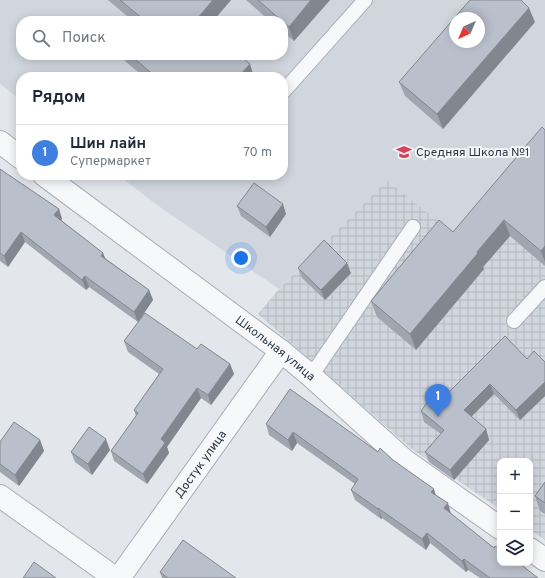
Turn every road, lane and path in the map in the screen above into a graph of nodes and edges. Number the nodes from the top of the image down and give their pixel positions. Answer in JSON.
{"nodes":[{"id":1,"x":365,"y":0,"type":"edge"},
{"id":2,"x":288,"y":86,"type":"edge"},
{"id":3,"x":0,"y":142,"type":"edge"},
{"id":4,"x":16,"y":154,"type":"edge"},
{"id":5,"x":51,"y":180,"type":"edge"},
{"id":6,"x":413,"y":227,"type":"dead end"},
{"id":7,"x":545,"y":287,"type":"edge"},
{"id":8,"x":514,"y":321,"type":"dead end"},
{"id":9,"x":280,"y":351,"type":"junction"},
{"id":10,"x":311,"y":376,"type":"junction"},
{"id":11,"x":0,"y":496,"type":"edge"},
{"id":12,"x":497,"y":526,"type":"edge"},
{"id":13,"x":533,"y":551,"type":"edge"},
{"id":14,"x":545,"y":560,"type":"edge"},
{"id":15,"x":115,"y":578,"type":"edge"},
{"id":16,"x":119,"y":578,"type":"edge"}],
"edges":[{"from":1,"to":2,"type":"lane"},
{"from":3,"to":4,"type":"street"},
{"from":5,"to":9,"type":"street","name":"Школьная улица"},
{"from":6,"to":10,"type":"lane"},
{"from":7,"to":8,"type":"lane"},
{"from":9,"to":10,"type":"street","name":"Школьная улица"},
{"from":9,"to":16,"type":"street","name":"Достук улица"},
{"from":10,"to":12,"type":"street","name":"Школьная улица"},
{"from":11,"to":15,"type":"street"},
{"from":13,"to":14,"type":"street"}]}
